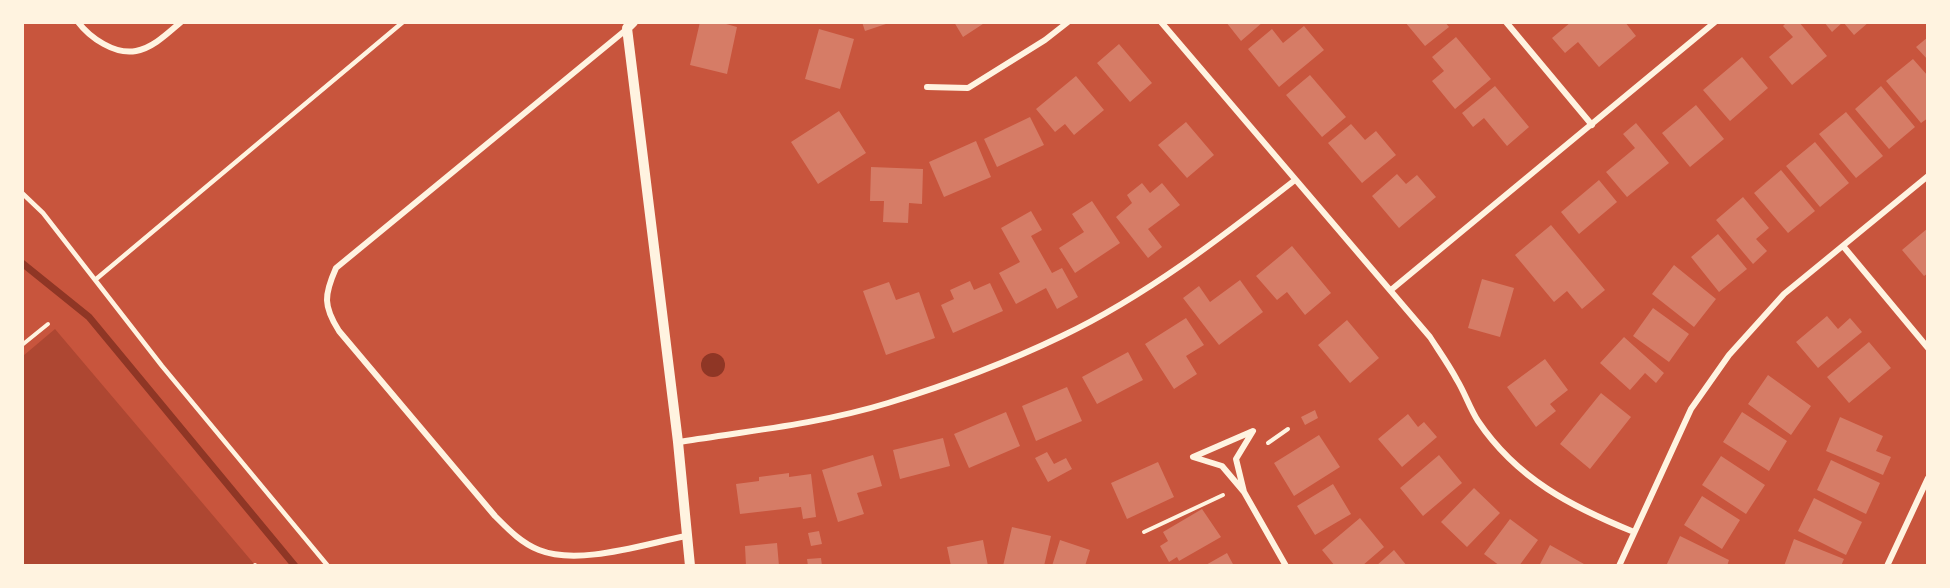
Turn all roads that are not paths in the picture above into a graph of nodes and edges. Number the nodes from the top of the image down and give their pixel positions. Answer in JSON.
{"nodes":[{"id":1,"x":78,"y":22,"type":"edge"},
{"id":2,"x":181,"y":22,"type":"edge"},
{"id":3,"x":403,"y":22,"type":"edge"},
{"id":4,"x":1068,"y":22,"type":"edge"},
{"id":5,"x":1161,"y":22,"type":"edge"},
{"id":6,"x":1506,"y":22,"type":"edge"},
{"id":7,"x":1715,"y":22,"type":"edge"},
{"id":8,"x":630,"y":26,"type":"edge"},
{"id":9,"x":927,"y":87,"type":"dead end"},
{"id":10,"x":1592,"y":125,"type":"junction"},
{"id":11,"x":1928,"y":176,"type":"edge"},
{"id":12,"x":1295,"y":180,"type":"junction"},
{"id":13,"x":22,"y":193,"type":"edge"},
{"id":14,"x":1843,"y":246,"type":"junction"},
{"id":15,"x":95,"y":279,"type":"junction"},
{"id":16,"x":1391,"y":290,"type":"junction"},
{"id":17,"x":1928,"y":348,"type":"edge"},
{"id":18,"x":678,"y":442,"type":"junction"},
{"id":19,"x":1928,"y":478,"type":"edge"},
{"id":20,"x":1244,"y":492,"type":"junction"},
{"id":21,"x":1634,"y":532,"type":"junction"},
{"id":22,"x":686,"y":536,"type":"junction"},
{"id":23,"x":328,"y":566,"type":"edge"},
{"id":24,"x":690,"y":566,"type":"edge"},
{"id":25,"x":1286,"y":566,"type":"edge"},
{"id":26,"x":1619,"y":566,"type":"edge"},
{"id":27,"x":1887,"y":566,"type":"edge"}],
"edges":[{"from":1,"to":2,"type":"street"},
{"from":3,"to":15,"type":"lane"},
{"from":4,"to":9,"type":"street"},
{"from":5,"to":12,"type":"street"},
{"from":6,"to":10,"type":"street"},
{"from":7,"to":10,"type":"street"},
{"from":8,"to":18,"type":"street"},
{"from":8,"to":22,"type":"street"},
{"from":10,"to":16,"type":"street"},
{"from":11,"to":14,"type":"street"},
{"from":12,"to":16,"type":"street"},
{"from":12,"to":18,"type":"street"},
{"from":13,"to":15,"type":"lane"},
{"from":14,"to":17,"type":"street"},
{"from":14,"to":21,"type":"street"},
{"from":15,"to":23,"type":"lane"},
{"from":16,"to":21,"type":"street"},
{"from":18,"to":22,"type":"street"},
{"from":19,"to":27,"type":"street"},
{"from":20,"to":20,"type":"street"},
{"from":20,"to":25,"type":"street"},
{"from":21,"to":26,"type":"street"},
{"from":22,"to":24,"type":"street"}]}
